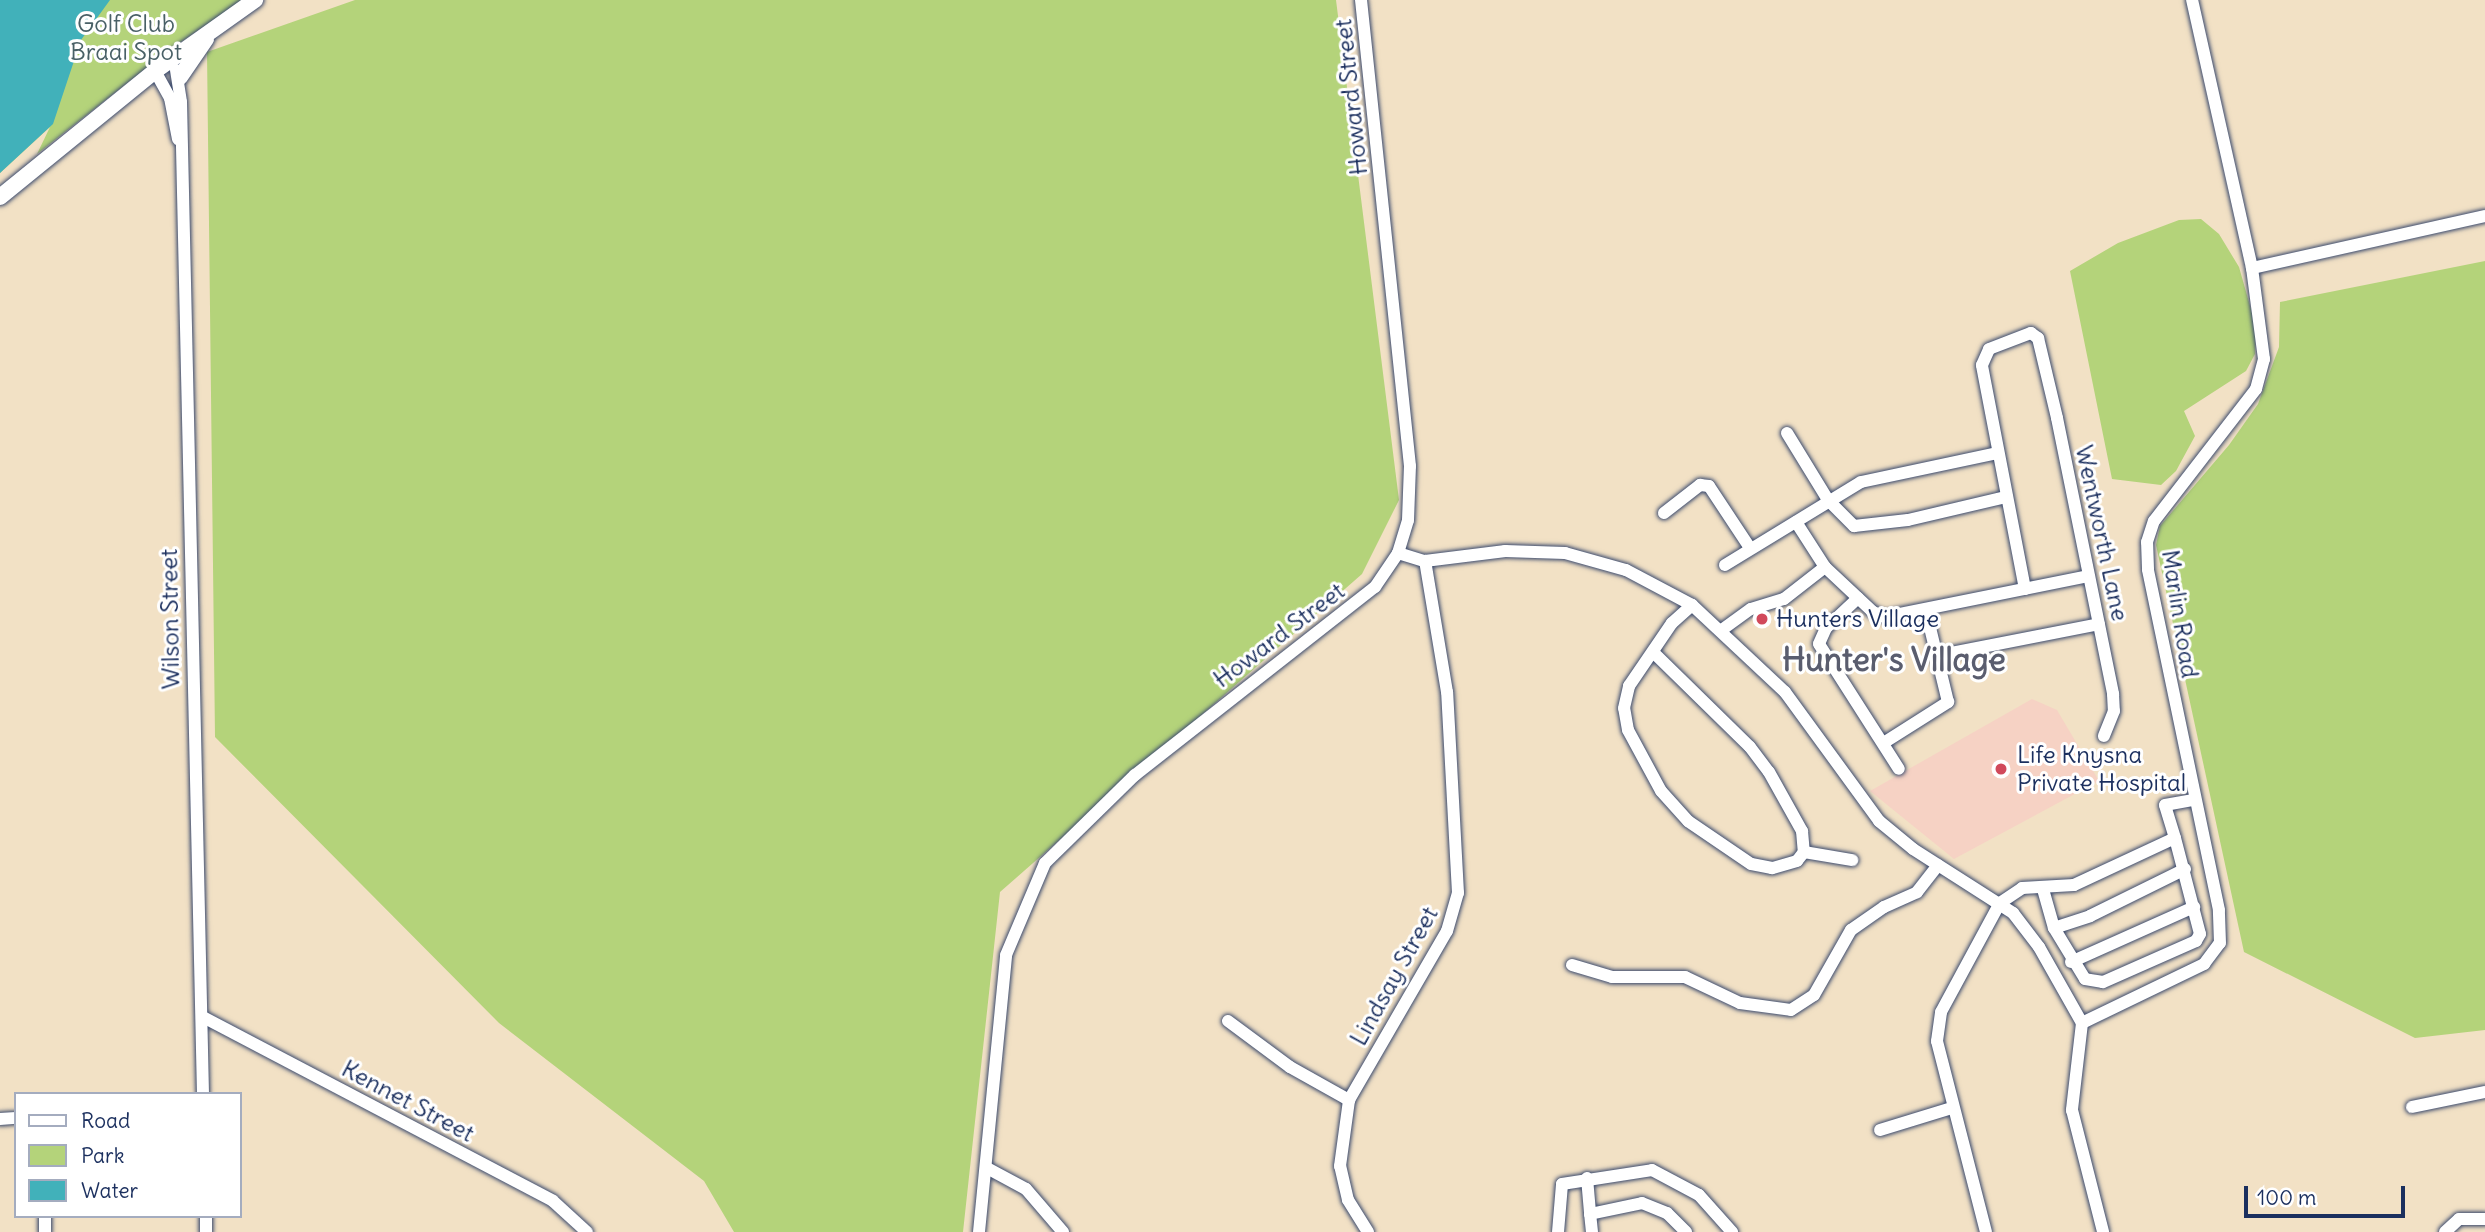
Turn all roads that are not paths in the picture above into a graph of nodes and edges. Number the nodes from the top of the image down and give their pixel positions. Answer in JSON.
{"nodes":[{"id":1,"x":255,"y":0,"type":"edge"},
{"id":2,"x":1361,"y":0,"type":"edge"},
{"id":3,"x":2192,"y":0,"type":"edge"},
{"id":4,"x":213,"y":28,"type":"junction"},
{"id":5,"x":170,"y":60,"type":"junction"},
{"id":6,"x":155,"y":71,"type":"junction"},
{"id":7,"x":180,"y":78,"type":"junction"},
{"id":8,"x":179,"y":142,"type":"junction"},
{"id":9,"x":0,"y":197,"type":"edge"},
{"id":10,"x":2485,"y":216,"type":"edge"},
{"id":11,"x":2252,"y":268,"type":"junction"},
{"id":12,"x":1787,"y":433,"type":"dead end"},
{"id":13,"x":1997,"y":453,"type":"junction"},
{"id":14,"x":2007,"y":497,"type":"junction"},
{"id":15,"x":1828,"y":500,"type":"junction"},
{"id":16,"x":1664,"y":513,"type":"dead end"},
{"id":17,"x":1796,"y":522,"type":"junction"},
{"id":18,"x":1750,"y":548,"type":"junction"},
{"id":19,"x":1398,"y":553,"type":"junction"},
{"id":20,"x":1425,"y":561,"type":"junction"},
{"id":21,"x":1725,"y":565,"type":"dead end"},
{"id":22,"x":1825,"y":567,"type":"junction"},
{"id":23,"x":2088,"y":576,"type":"junction"},
{"id":24,"x":2025,"y":589,"type":"junction"},
{"id":25,"x":1858,"y":598,"type":"junction"},
{"id":26,"x":1692,"y":605,"type":"junction"},
{"id":27,"x":1926,"y":611,"type":"junction"},
{"id":28,"x":2099,"y":624,"type":"junction"},
{"id":29,"x":1723,"y":629,"type":"junction"},
{"id":30,"x":1654,"y":653,"type":"junction"},
{"id":31,"x":1936,"y":656,"type":"junction"},
{"id":32,"x":2104,"y":736,"type":"dead end"},
{"id":33,"x":1885,"y":742,"type":"junction"},
{"id":34,"x":1899,"y":769,"type":"dead end"},
{"id":35,"x":2194,"y":800,"type":"junction"},
{"id":36,"x":2175,"y":838,"type":"junction"},
{"id":37,"x":1804,"y":852,"type":"junction"},
{"id":38,"x":1852,"y":860,"type":"dead end"},
{"id":39,"x":1938,"y":865,"type":"junction"},
{"id":40,"x":2185,"y":869,"type":"junction"},
{"id":41,"x":2043,"y":889,"type":"junction"},
{"id":42,"x":2000,"y":903,"type":"junction"},
{"id":43,"x":2194,"y":907,"type":"junction"},
{"id":44,"x":2054,"y":928,"type":"junction"},
{"id":45,"x":2071,"y":961,"type":"junction"},
{"id":46,"x":1572,"y":965,"type":"dead end"},
{"id":47,"x":203,"y":1017,"type":"junction"},
{"id":48,"x":1228,"y":1021,"type":"dead end"},
{"id":49,"x":2082,"y":1023,"type":"junction"},
{"id":50,"x":203,"y":1092,"type":"edge"},
{"id":51,"x":2485,"y":1092,"type":"edge"},
{"id":52,"x":1349,"y":1100,"type":"junction"},
{"id":53,"x":2412,"y":1107,"type":"dead end"},
{"id":54,"x":1952,"y":1108,"type":"junction"},
{"id":55,"x":1880,"y":1130,"type":"dead end"},
{"id":56,"x":987,"y":1168,"type":"junction"},
{"id":57,"x":1587,"y":1178,"type":"junction"},
{"id":58,"x":1591,"y":1214,"type":"junction"},
{"id":59,"x":2485,"y":1219,"type":"edge"},
{"id":60,"x":587,"y":1232,"type":"edge"},
{"id":61,"x":979,"y":1232,"type":"edge"},
{"id":62,"x":1063,"y":1232,"type":"edge"},
{"id":63,"x":1368,"y":1232,"type":"edge"},
{"id":64,"x":1558,"y":1232,"type":"edge"},
{"id":65,"x":1592,"y":1232,"type":"edge"},
{"id":66,"x":1686,"y":1232,"type":"edge"},
{"id":67,"x":1732,"y":1232,"type":"edge"},
{"id":68,"x":1986,"y":1232,"type":"edge"},
{"id":69,"x":2103,"y":1232,"type":"edge"},
{"id":70,"x":2445,"y":1232,"type":"edge"}],
"edges":[{"from":1,"to":4,"type":"street"},
{"from":2,"to":19,"type":"street","name":"Howard Street"},
{"from":3,"to":11,"type":"street","name":"Marlin Road"},
{"from":4,"to":5,"type":"street"},
{"from":4,"to":7,"type":"street"},
{"from":5,"to":6,"type":"street"},
{"from":5,"to":7,"type":"street","name":"Wilson Street"},
{"from":6,"to":8,"type":"street","name":"Wilson Street"},
{"from":6,"to":9,"type":"street"},
{"from":7,"to":8,"type":"street","name":"Wilson Street"},
{"from":8,"to":47,"type":"street","name":"Wilson Street"},
{"from":10,"to":11,"type":"street"},
{"from":11,"to":35,"type":"street","name":"Marlin Road"},
{"from":12,"to":15,"type":"street"},
{"from":13,"to":14,"type":"street"},
{"from":13,"to":15,"type":"street"},
{"from":13,"to":23,"type":"street","name":"Wentworth Lane"},
{"from":14,"to":15,"type":"street"},
{"from":14,"to":24,"type":"street"},
{"from":15,"to":17,"type":"street"},
{"from":16,"to":18,"type":"street"},
{"from":17,"to":18,"type":"street"},
{"from":17,"to":22,"type":"street"},
{"from":18,"to":21,"type":"street"},
{"from":19,"to":20,"type":"street"},
{"from":19,"to":56,"type":"street","name":"Howard Street"},
{"from":20,"to":26,"type":"street"},
{"from":20,"to":52,"type":"street","name":"Lindsay Street"},
{"from":22,"to":25,"type":"street"},
{"from":22,"to":29,"type":"street"},
{"from":23,"to":24,"type":"street"},
{"from":23,"to":28,"type":"street","name":"Wentworth Lane"},
{"from":24,"to":27,"type":"street"},
{"from":25,"to":27,"type":"street"},
{"from":25,"to":33,"type":"street"},
{"from":26,"to":29,"type":"street"},
{"from":26,"to":30,"type":"street"},
{"from":27,"to":31,"type":"street"},
{"from":28,"to":31,"type":"street"},
{"from":28,"to":32,"type":"street","name":"Wentworth Lane"},
{"from":29,"to":39,"type":"street"},
{"from":30,"to":37,"type":"street"},
{"from":30,"to":37,"type":"street"},
{"from":31,"to":33,"type":"street"},
{"from":33,"to":34,"type":"street"},
{"from":35,"to":36,"type":"street"},
{"from":35,"to":49,"type":"street","name":"Marlin Road"},
{"from":36,"to":40,"type":"street"},
{"from":36,"to":41,"type":"street"},
{"from":37,"to":38,"type":"street"},
{"from":39,"to":42,"type":"street"},
{"from":39,"to":46,"type":"street"},
{"from":40,"to":43,"type":"street"},
{"from":40,"to":44,"type":"street"},
{"from":41,"to":42,"type":"street"},
{"from":41,"to":44,"type":"street"},
{"from":42,"to":49,"type":"street"},
{"from":42,"to":54,"type":"street"},
{"from":43,"to":45,"type":"street"},
{"from":43,"to":45,"type":"street"},
{"from":44,"to":45,"type":"street"},
{"from":47,"to":50,"type":"street","name":"Wilson Street"},
{"from":47,"to":60,"type":"street","name":"Kennet Street"},
{"from":48,"to":52,"type":"street"},
{"from":49,"to":69,"type":"street"},
{"from":51,"to":53,"type":"street"},
{"from":52,"to":63,"type":"street","name":"Lindsay Street"},
{"from":54,"to":55,"type":"street"},
{"from":54,"to":68,"type":"street"},
{"from":56,"to":61,"type":"street","name":"Howard Street"},
{"from":56,"to":62,"type":"street"},
{"from":57,"to":58,"type":"street"},
{"from":57,"to":64,"type":"street"},
{"from":57,"to":67,"type":"street"},
{"from":58,"to":65,"type":"street"},
{"from":58,"to":66,"type":"street"},
{"from":59,"to":70,"type":"street"}]}
